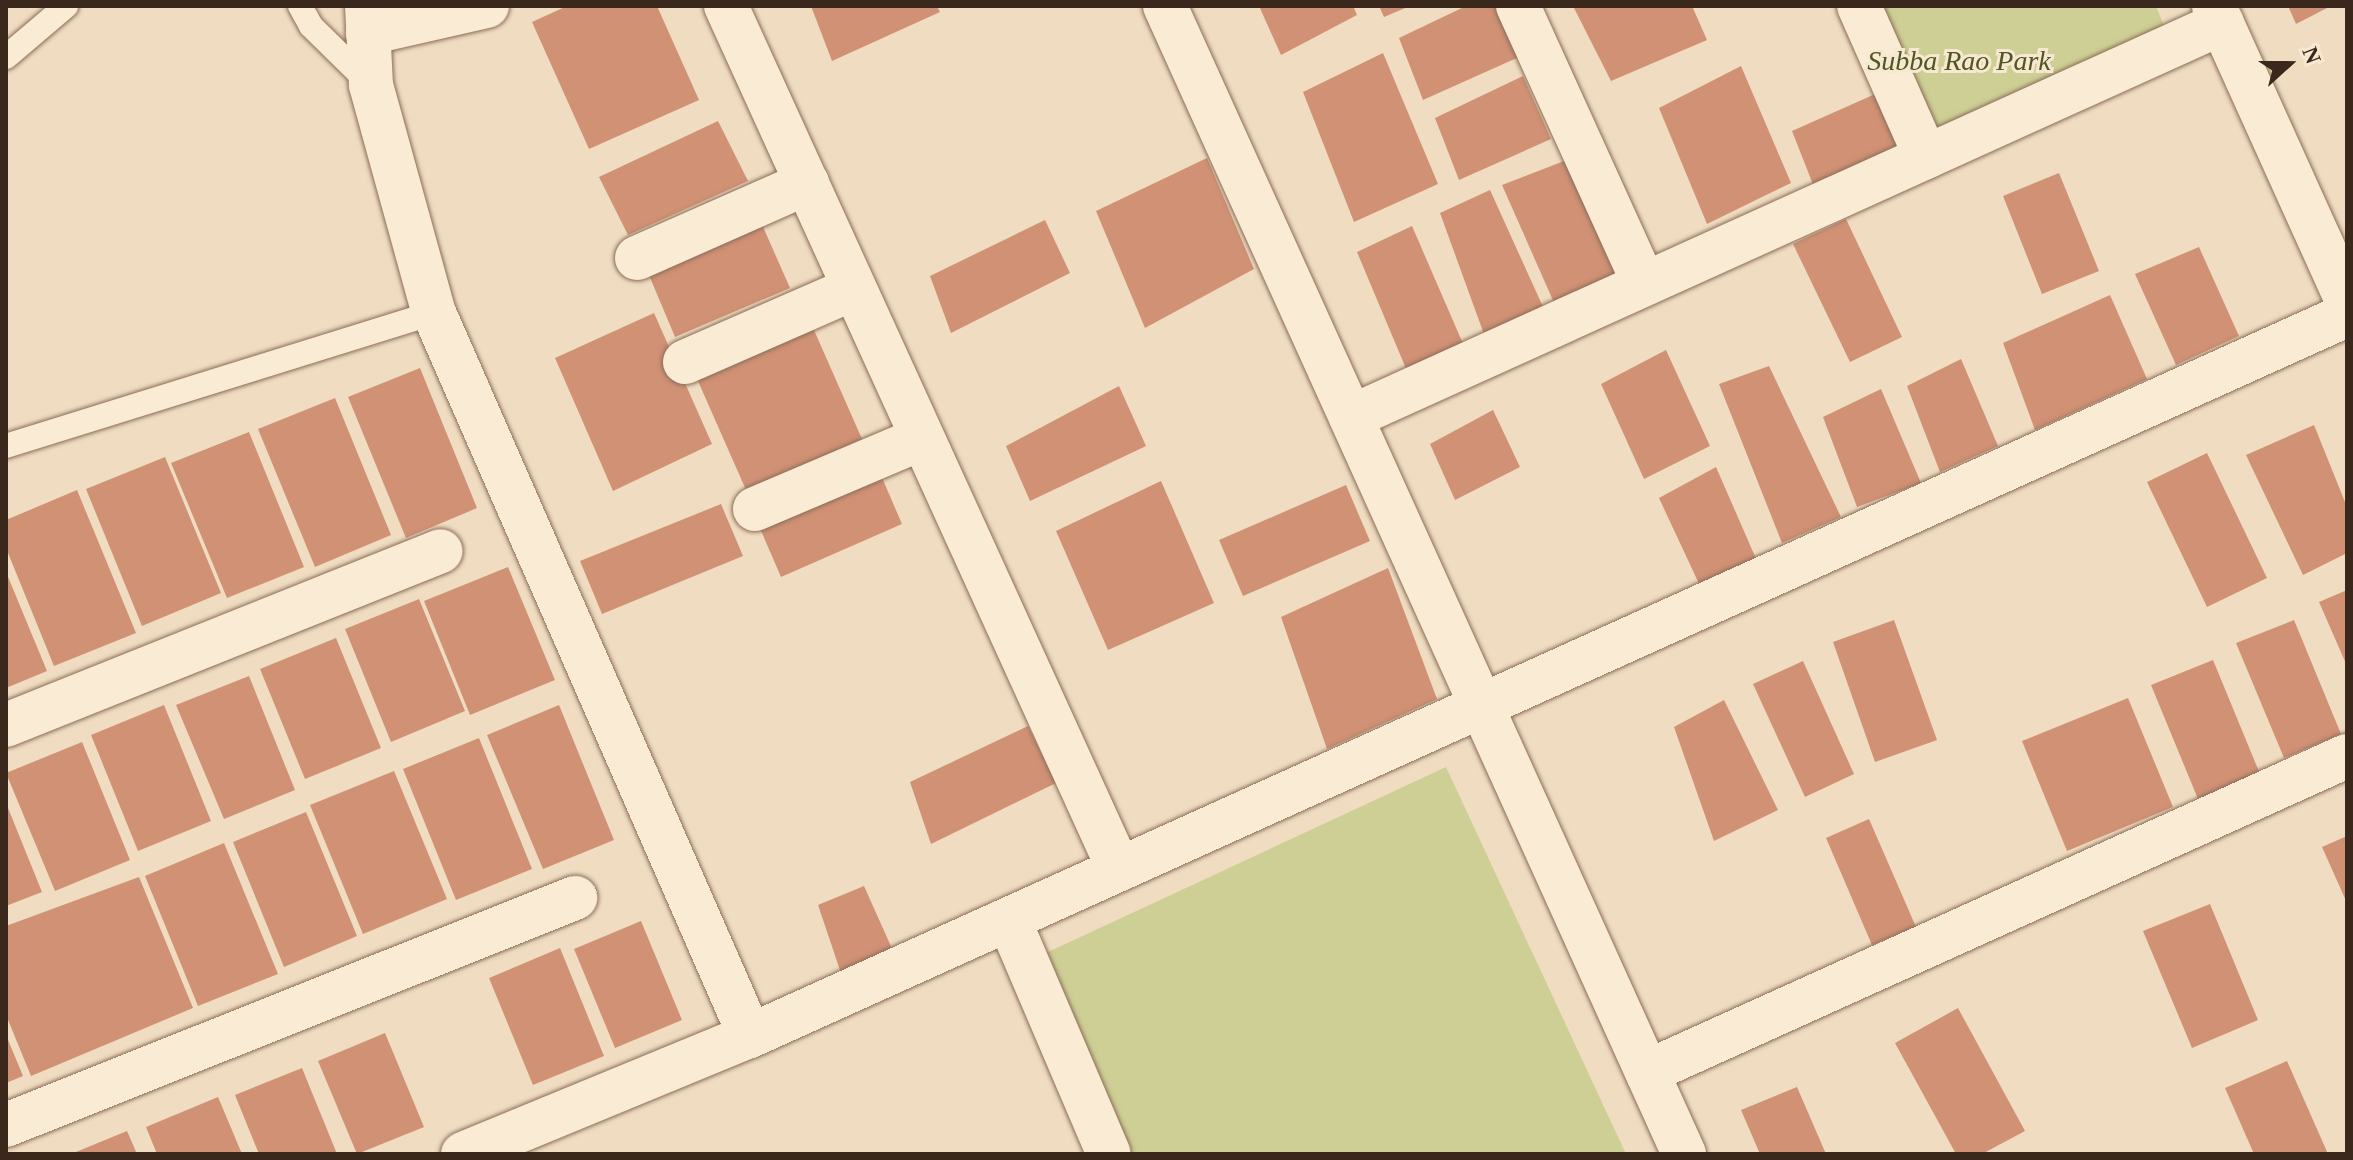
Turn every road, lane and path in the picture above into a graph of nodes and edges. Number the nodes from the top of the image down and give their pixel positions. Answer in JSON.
{"nodes":[{"id":1,"x":66,"y":6,"type":"edge"},
{"id":2,"x":300,"y":6,"type":"edge"},
{"id":3,"x":487,"y":6,"type":"edge"},
{"id":4,"x":726,"y":6,"type":"edge"},
{"id":5,"x":1165,"y":6,"type":"edge"},
{"id":6,"x":1518,"y":6,"type":"edge"},
{"id":7,"x":1859,"y":6,"type":"edge"},
{"id":8,"x":429,"y":14,"type":"edge"},
{"id":9,"x":2218,"y":14,"type":"edge"},
{"id":10,"x":367,"y":19,"type":"edge"},
{"id":11,"x":6,"y":57,"type":"edge"},
{"id":12,"x":371,"y":85,"type":"junction"},
{"id":13,"x":1926,"y":157,"type":"junction"},
{"id":14,"x":807,"y":183,"type":"junction"},
{"id":15,"x":637,"y":258,"type":"dead end"},
{"id":16,"x":1644,"y":284,"type":"junction"},
{"id":17,"x":854,"y":288,"type":"junction"},
{"id":18,"x":2347,"y":301,"type":"edge"},
{"id":19,"x":434,"y":313,"type":"junction"},
{"id":20,"x":2347,"y":315,"type":"edge"},
{"id":21,"x":685,"y":362,"type":"dead end"},
{"id":22,"x":1351,"y":417,"type":"junction"},
{"id":23,"x":922,"y":438,"type":"junction"},
{"id":24,"x":6,"y":446,"type":"edge"},
{"id":25,"x":755,"y":509,"type":"dead end"},
{"id":26,"x":440,"y":551,"type":"dead end"},
{"id":27,"x":1481,"y":706,"type":"junction"},
{"id":28,"x":6,"y":725,"type":"edge"},
{"id":29,"x":2347,"y":756,"type":"edge"},
{"id":30,"x":1119,"y":869,"type":"junction"},
{"id":31,"x":575,"y":898,"type":"dead end"},
{"id":32,"x":1009,"y":920,"type":"junction"},
{"id":33,"x":750,"y":1036,"type":"junction"},
{"id":34,"x":1647,"y":1072,"type":"junction"},
{"id":35,"x":6,"y":1125,"type":"edge"},
{"id":36,"x":463,"y":1154,"type":"edge"},
{"id":37,"x":1109,"y":1154,"type":"edge"},
{"id":38,"x":1684,"y":1154,"type":"edge"}],
"edges":[{"from":1,"to":11,"type":"lane"},
{"from":2,"to":12,"type":"lane"},
{"from":3,"to":8,"type":"street"},
{"from":4,"to":14,"type":"street"},
{"from":5,"to":22,"type":"street"},
{"from":6,"to":16,"type":"street"},
{"from":7,"to":13,"type":"street"},
{"from":8,"to":10,"type":"street"},
{"from":9,"to":13,"type":"street"},
{"from":9,"to":18,"type":"street"},
{"from":10,"to":12,"type":"street"},
{"from":12,"to":19,"type":"street"},
{"from":13,"to":16,"type":"street"},
{"from":14,"to":15,"type":"street"},
{"from":14,"to":17,"type":"street"},
{"from":16,"to":22,"type":"street"},
{"from":17,"to":21,"type":"street"},
{"from":17,"to":23,"type":"street"},
{"from":19,"to":24,"type":"lane"},
{"from":19,"to":33,"type":"street"},
{"from":20,"to":27,"type":"street"},
{"from":22,"to":27,"type":"street"},
{"from":23,"to":25,"type":"street"},
{"from":23,"to":30,"type":"street"},
{"from":26,"to":28,"type":"street"},
{"from":27,"to":30,"type":"street"},
{"from":27,"to":34,"type":"street"},
{"from":29,"to":34,"type":"street"},
{"from":30,"to":32,"type":"street"},
{"from":31,"to":35,"type":"street"},
{"from":32,"to":33,"type":"street"},
{"from":32,"to":37,"type":"street"},
{"from":33,"to":36,"type":"street"},
{"from":34,"to":38,"type":"street"}]}
